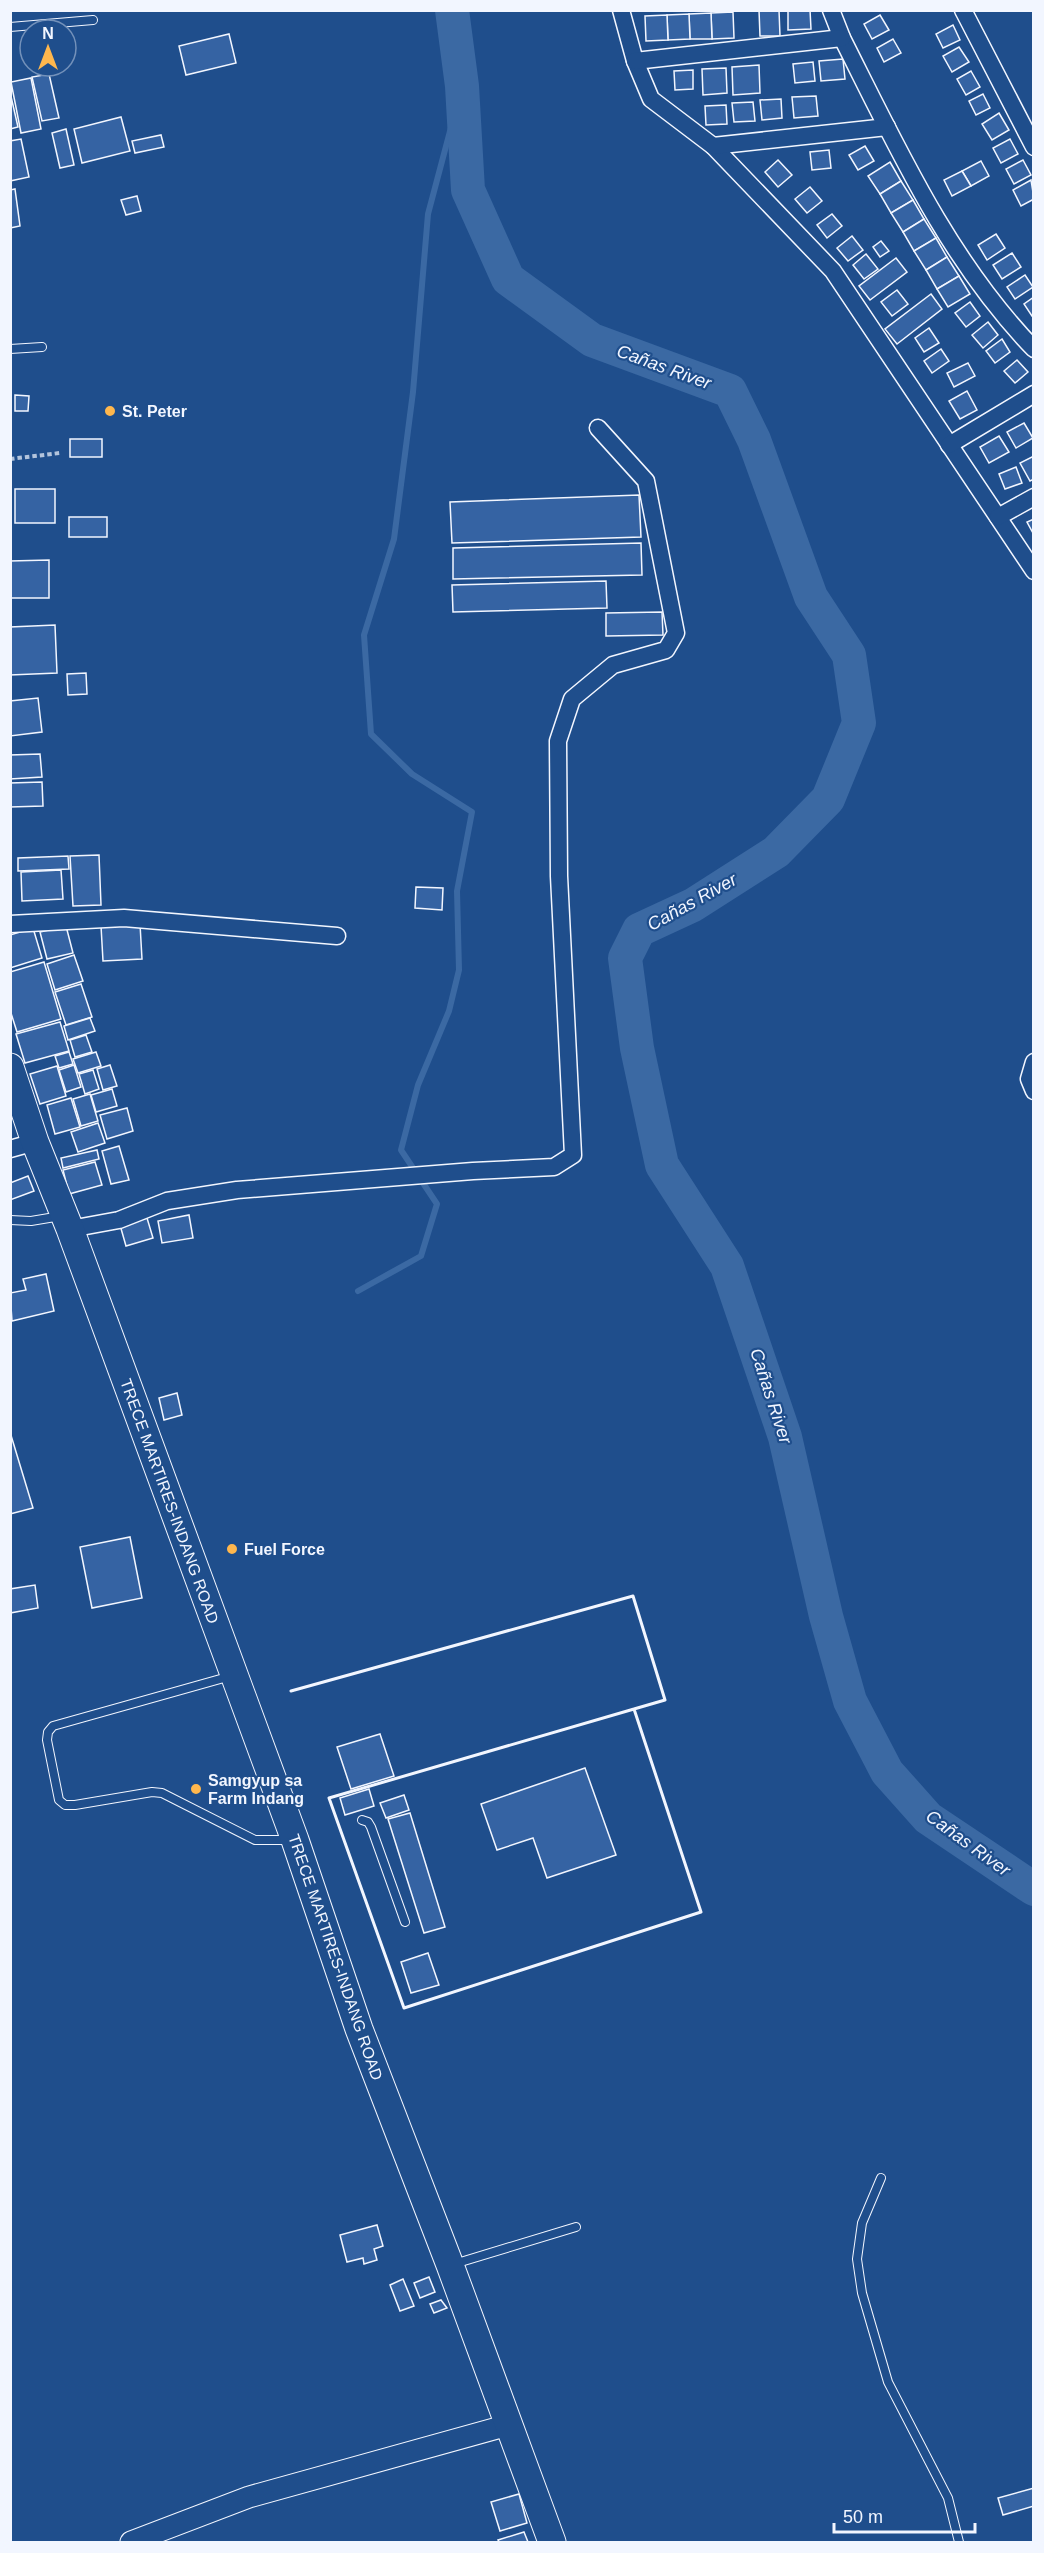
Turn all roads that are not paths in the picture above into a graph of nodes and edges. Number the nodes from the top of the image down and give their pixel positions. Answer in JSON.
{"nodes":[{"id":1,"x":621,"y":10,"type":"edge"},
{"id":2,"x":831,"y":10,"type":"edge"},
{"id":3,"x":963,"y":10,"type":"edge"},
{"id":4,"x":93,"y":20,"type":"dead end"},
{"id":5,"x":10,"y":27,"type":"edge"},
{"id":6,"x":842,"y":38,"type":"junction"},
{"id":7,"x":635,"y":61,"type":"junction"},
{"id":8,"x":887,"y":127,"type":"junction"},
{"id":9,"x":713,"y":146,"type":"junction"},
{"id":10,"x":1034,"y":147,"type":"edge"},
{"id":11,"x":42,"y":347,"type":"dead end"},
{"id":12,"x":10,"y":349,"type":"edge"},
{"id":13,"x":1034,"y":349,"type":"edge"},
{"id":14,"x":1034,"y":394,"type":"edge"},
{"id":15,"x":598,"y":428,"type":"dead end"},
{"id":16,"x":949,"y":445,"type":"junction"},
{"id":17,"x":1034,"y":497,"type":"edge"},
{"id":18,"x":998,"y":517,"type":"junction"},
{"id":19,"x":1034,"y":571,"type":"edge"},
{"id":20,"x":10,"y":924,"type":"edge"},
{"id":21,"x":337,"y":936,"type":"dead end"},
{"id":22,"x":1034,"y":1062,"type":"edge"},
{"id":23,"x":10,"y":1067,"type":"edge"},
{"id":24,"x":1034,"y":1091,"type":"edge"},
{"id":25,"x":23,"y":1145,"type":"edge"},
{"id":26,"x":10,"y":1220,"type":"edge"},
{"id":27,"x":68,"y":1223,"type":"junction"},
{"id":28,"x":234,"y":1675,"type":"junction"},
{"id":29,"x":362,"y":1820,"type":"dead end"},
{"id":30,"x":295,"y":1840,"type":"junction"},
{"id":31,"x":405,"y":1922,"type":"dead end"},
{"id":32,"x":881,"y":2178,"type":"dead end"},
{"id":33,"x":576,"y":2227,"type":"dead end"},
{"id":34,"x":450,"y":2265,"type":"junction"},
{"id":35,"x":508,"y":2425,"type":"junction"},
{"id":36,"x":131,"y":2542,"type":"edge"},
{"id":37,"x":552,"y":2542,"type":"edge"},
{"id":38,"x":959,"y":2542,"type":"edge"}],
"edges":[{"from":1,"to":7,"type":"street"},
{"from":2,"to":6,"type":"street"},
{"from":3,"to":10,"type":"street"},
{"from":4,"to":5,"type":"lane"},
{"from":6,"to":7,"type":"street"},
{"from":6,"to":8,"type":"street"},
{"from":7,"to":9,"type":"street"},
{"from":8,"to":9,"type":"street"},
{"from":8,"to":13,"type":"street"},
{"from":9,"to":16,"type":"street"},
{"from":11,"to":12,"type":"lane"},
{"from":14,"to":16,"type":"street"},
{"from":15,"to":27,"type":"street"},
{"from":16,"to":18,"type":"street"},
{"from":17,"to":18,"type":"street"},
{"from":18,"to":19,"type":"street"},
{"from":20,"to":21,"type":"street"},
{"from":22,"to":24,"type":"street"},
{"from":23,"to":25,"type":"main road","name":"TRECE MARTIRES-INDANG ROAD"},
{"from":25,"to":27,"type":"main road","name":"TRECE MARTIRES-INDANG ROAD"},
{"from":26,"to":27,"type":"lane"},
{"from":27,"to":28,"type":"main road","name":"TRECE MARTIRES-INDANG ROAD"},
{"from":28,"to":30,"type":"main road","name":"TRECE MARTIRES-INDANG ROAD"},
{"from":28,"to":30,"type":"lane"},
{"from":29,"to":31,"type":"lane"},
{"from":30,"to":34,"type":"main road","name":"TRECE MARTIRES-INDANG ROAD"},
{"from":32,"to":38,"type":"lane"},
{"from":33,"to":34,"type":"lane"},
{"from":34,"to":35,"type":"main road","name":"TRECE MARTIRES-INDANG ROAD"},
{"from":35,"to":36,"type":"street"},
{"from":35,"to":37,"type":"main road","name":"TRECE MARTIRES-INDANG ROAD"}]}
